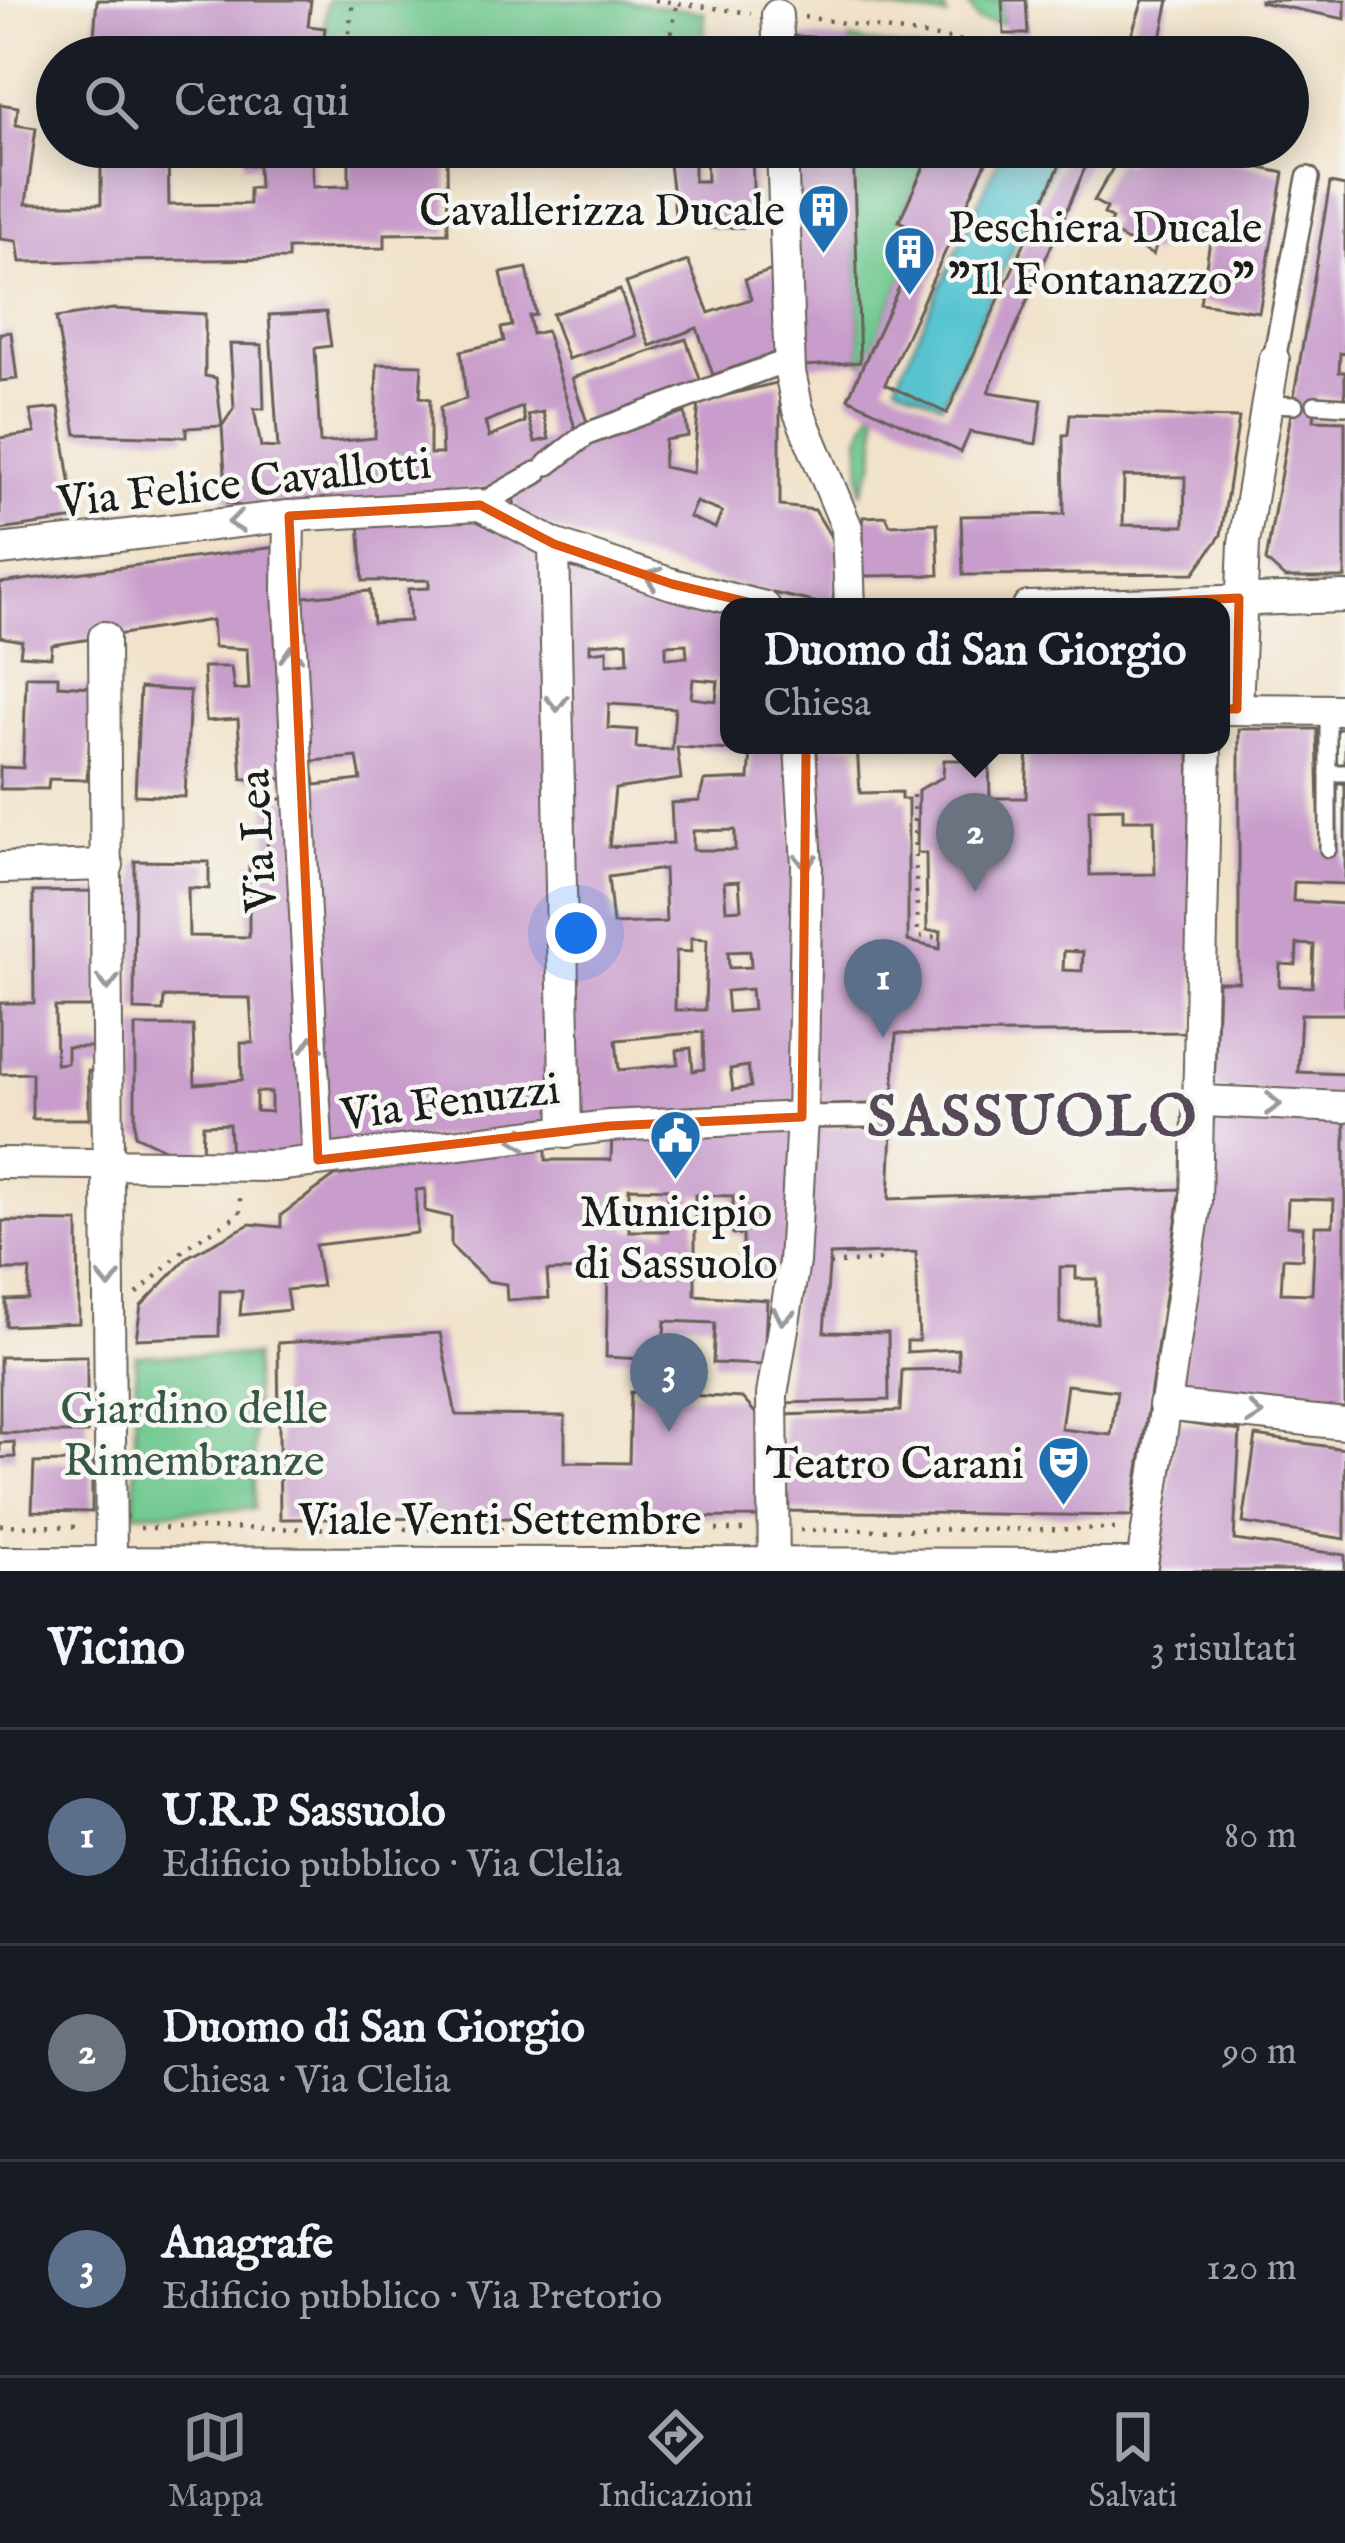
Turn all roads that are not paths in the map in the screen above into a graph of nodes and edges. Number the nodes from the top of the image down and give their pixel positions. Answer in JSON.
{"nodes":[{"id":1,"x":777,"y":15,"type":"road end"},
{"id":2,"x":778,"y":36,"type":"edge"},
{"id":3,"x":783,"y":168,"type":"edge"},
{"id":4,"x":1308,"y":178,"type":"dead end"},
{"id":5,"x":1274,"y":360,"type":"joint"},
{"id":6,"x":789,"y":366,"type":"junction"},
{"id":7,"x":1316,"y":404,"type":"dead end"},
{"id":8,"x":1345,"y":406,"type":"edge"},
{"id":9,"x":480,"y":505,"type":"junction"},
{"id":10,"x":290,"y":516,"type":"junction"},
{"id":11,"x":554,"y":544,"type":"junction"},
{"id":12,"x":0,"y":550,"type":"edge"},
{"id":13,"x":853,"y":588,"type":"edge"},
{"id":14,"x":1345,"y":597,"type":"edge"},
{"id":15,"x":729,"y":598,"type":"edge"},
{"id":16,"x":1223,"y":598,"type":"edge"},
{"id":17,"x":1230,"y":601,"type":"edge"},
{"id":18,"x":104,"y":637,"type":"dead end"},
{"id":19,"x":1230,"y":709,"type":"edge"},
{"id":20,"x":1336,"y":710,"type":"edge"},
{"id":21,"x":801,"y":754,"type":"edge"},
{"id":22,"x":1206,"y":754,"type":"edge"},
{"id":23,"x":1336,"y":773,"type":"edge"},
{"id":24,"x":1328,"y":849,"type":"dead end"},
{"id":25,"x":108,"y":865,"type":"junction"},
{"id":26,"x":0,"y":868,"type":"edge"},
{"id":27,"x":1201,"y":1101,"type":"junction"},
{"id":28,"x":1345,"y":1107,"type":"edge"},
{"id":29,"x":867,"y":1116,"type":"tunnel mouth"},
{"id":30,"x":802,"y":1117,"type":"junction"},
{"id":31,"x":566,"y":1132,"type":"junction"},
{"id":32,"x":318,"y":1160,"type":"junction"},
{"id":33,"x":0,"y":1163,"type":"edge"},
{"id":34,"x":108,"y":1163,"type":"junction"},
{"id":35,"x":1164,"y":1405,"type":"junction"},
{"id":36,"x":1345,"y":1424,"type":"edge"},
{"id":37,"x":0,"y":1562,"type":"edge"},
{"id":38,"x":111,"y":1562,"type":"junction"},
{"id":39,"x":773,"y":1567,"type":"edge"},
{"id":40,"x":1038,"y":1568,"type":"edge"},
{"id":41,"x":1142,"y":1568,"type":"edge"}],
"edges":[{"from":1,"to":2,"type":"street"},
{"from":3,"to":6,"type":"street"},
{"from":4,"to":5,"type":"street"},
{"from":5,"to":16,"type":"street"},
{"from":6,"to":9,"type":"street"},
{"from":6,"to":13,"type":"street"},
{"from":7,"to":8,"type":"lane"},
{"from":9,"to":10,"type":"street","name":"Via Felice Cavallotti"},
{"from":9,"to":11,"type":"street","name":"Via Felice Cavallotti"},
{"from":10,"to":12,"type":"street","name":"Via Felice Cavallotti","one_way":true},
{"from":32,"to":10,"type":"street","name":"Via Lea","one_way":true},
{"from":15,"to":11,"type":"street","name":"Via Felice Cavallotti","one_way":true},
{"from":11,"to":31,"type":"street","one_way":true},
{"from":14,"to":17,"type":"street"},
{"from":18,"to":25,"type":"street"},
{"from":19,"to":20,"type":"street"},
{"from":20,"to":23,"type":"lane"},
{"from":21,"to":30,"type":"street","one_way":true},
{"from":22,"to":27,"type":"street"},
{"from":23,"to":24,"type":"lane"},
{"from":25,"to":26,"type":"street"},
{"from":25,"to":34,"type":"street","one_way":true},
{"from":27,"to":28,"type":"street","one_way":true},
{"from":27,"to":35,"type":"street"},
{"from":29,"to":30,"type":"street"},
{"from":30,"to":31,"type":"street","name":"Via Fenuzzi"},
{"from":30,"to":39,"type":"street","one_way":true},
{"from":31,"to":32,"type":"street","name":"Via Fenuzzi","one_way":true},
{"from":32,"to":34,"type":"street","name":"Via Fenuzzi"},
{"from":33,"to":34,"type":"street","name":"Via Fenuzzi"},
{"from":34,"to":38,"type":"street","one_way":true},
{"from":35,"to":36,"type":"street","one_way":true},
{"from":35,"to":41,"type":"street"},
{"from":37,"to":38,"type":"street","name":"Viale Venti Settembre"},
{"from":38,"to":39,"type":"street","name":"Viale Venti Settembre"},
{"from":39,"to":40,"type":"street","name":"Viale Venti Settembre"},
{"from":40,"to":41,"type":"street","name":"Viale Venti Settembre"}]}
